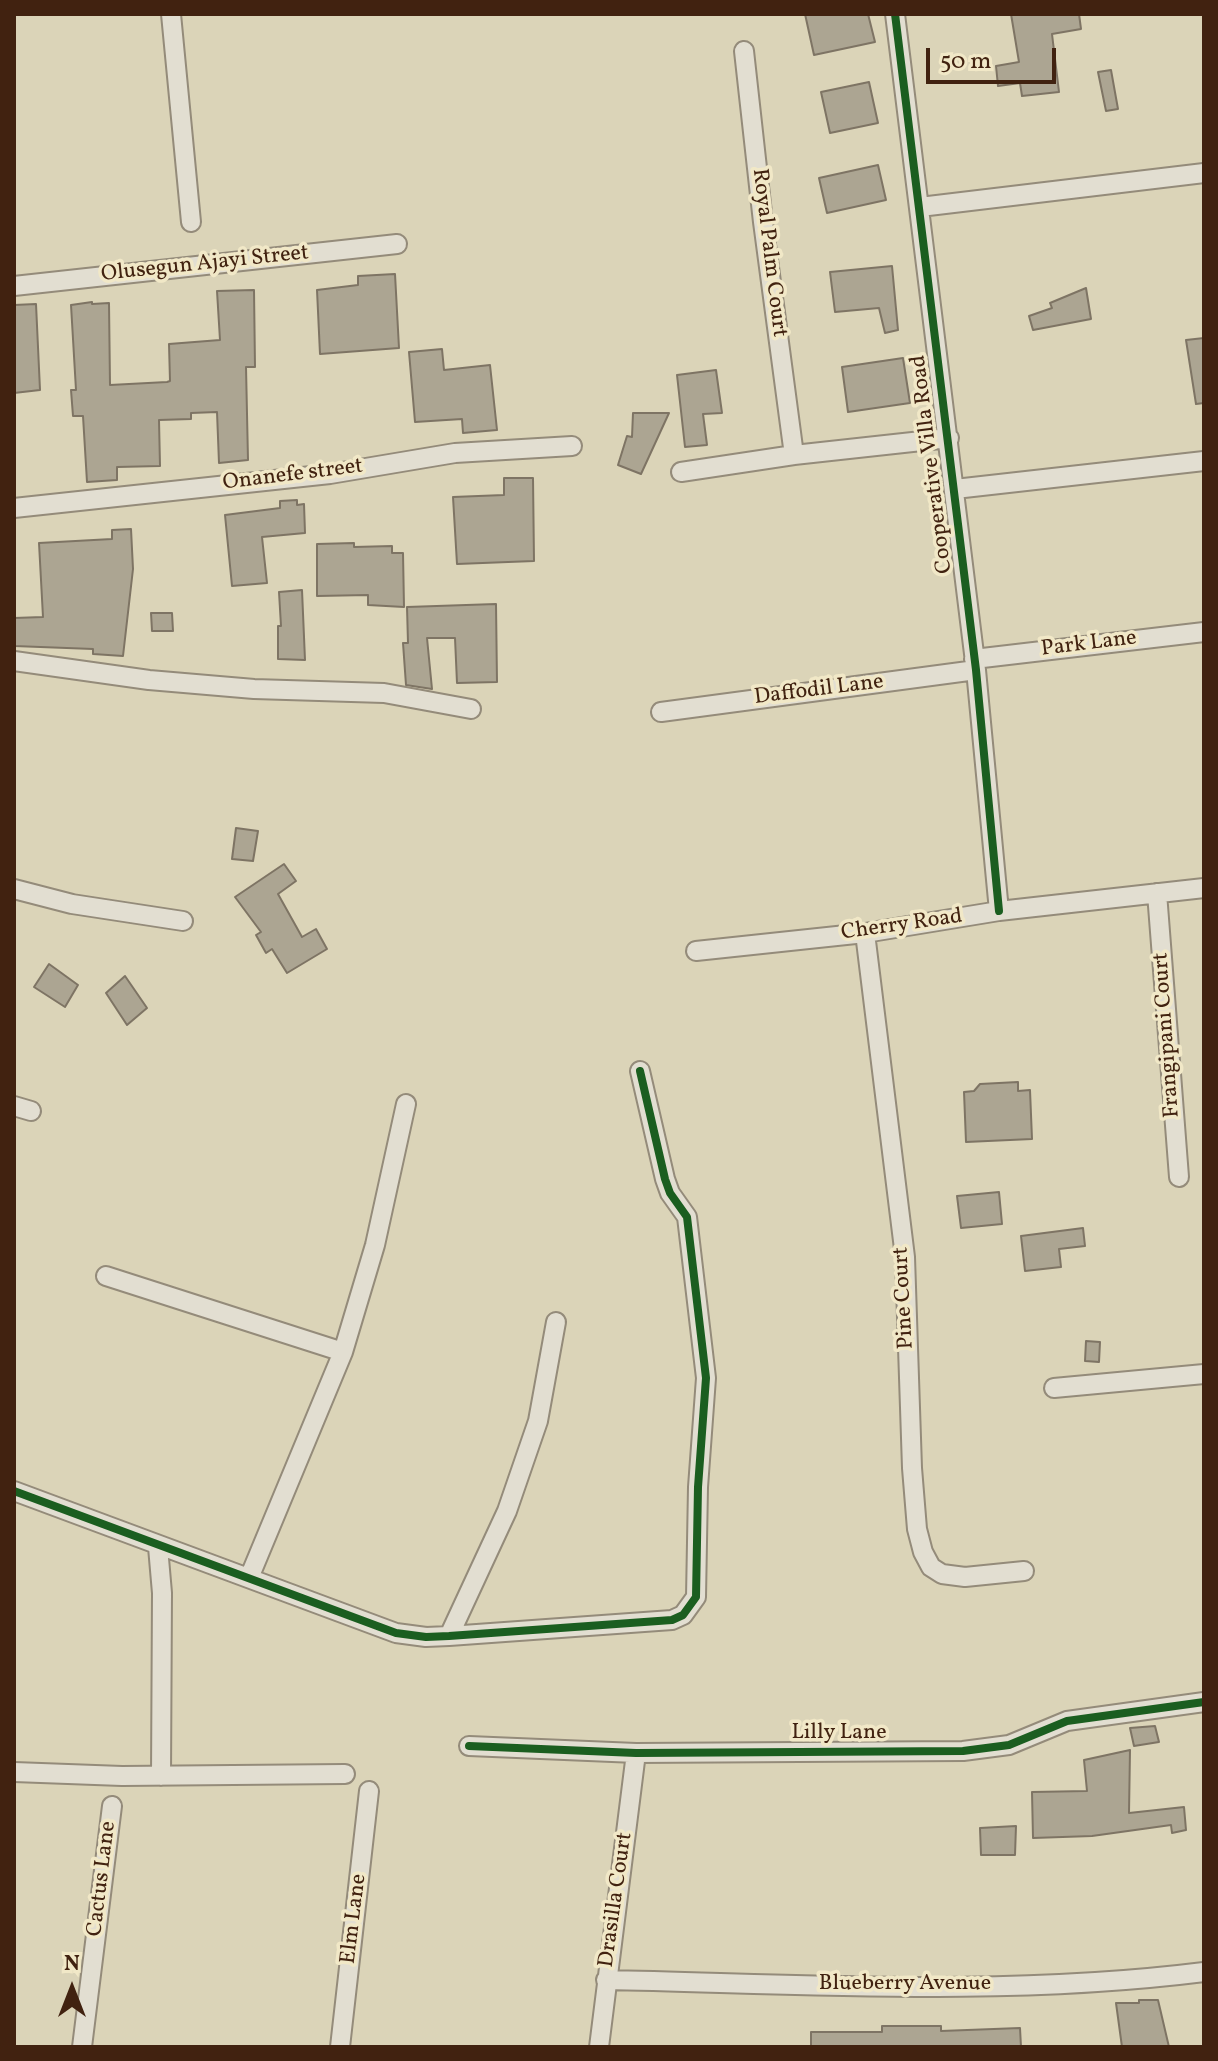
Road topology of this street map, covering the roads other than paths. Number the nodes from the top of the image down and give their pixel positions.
1 (171, 14) edge
2 (895, 14) edge
3 (744, 51) dead end
4 (1204, 173) edge
5 (920, 207) junction
6 (191, 222) dead end
7 (397, 244) dead end
8 (14, 286) edge
9 (949, 438) junction
10 (572, 446) dead end
11 (794, 455) junction
12 (1204, 461) edge
13 (681, 472) dead end
14 (955, 489) junction
15 (14, 508) edge
16 (1204, 632) edge
17 (14, 661) edge
18 (975, 665) junction
19 (471, 709) dead end
20 (661, 712) dead end
21 (1204, 888) edge
22 (14, 889) edge
23 (1157, 893) junction
24 (999, 911) junction
25 (183, 921) dead end
26 (865, 933) junction
27 (696, 951) dead end
28 (640, 1071) dead end
29 (406, 1104) dead end
30 (1179, 1177) dead end
31 (106, 1276) dead end
32 (556, 1322) dead end
33 (343, 1352) junction
34 (1204, 1374) edge
35 (1054, 1388) dead end
36 (14, 1491) edge
37 (158, 1547) junction
38 (1024, 1571) dead end
39 (249, 1578) junction
40 (449, 1636) junction
41 (1204, 1702) edge
42 (469, 1746) dead end
43 (636, 1753) junction
44 (14, 1772) edge
45 (345, 1774) dead end
46 (161, 1776) junction
47 (369, 1791) dead end
48 (112, 1806) dead end
49 (1204, 1972) edge
50 (606, 1980) junction
51 (82, 2047) edge
52 (340, 2047) edge
53 (599, 2047) edge

1 - 6 street
2 - 5 street, Cooperative Villa Road
3 - 11 street, Royal Palm Court
4 - 5 street
5 - 9 street, Cooperative Villa Road
7 - 8 street, Olusegun Ajayi Street
9 - 11 street
9 - 14 street, Cooperative Villa Road
10 - 15 street, Onanefe street
11 - 13 street
12 - 14 street
14 - 18 street, Cooperative Villa Road
16 - 18 street, Park Lane
17 - 19 street
18 - 20 street, Daffodil Lane
18 - 24 street, Cooperative Villa Road
21 - 23 street, Cherry Road
22 - 25 street
23 - 24 street, Cherry Road
23 - 30 street, Frangipani Court
24 - 26 street, Cherry Road
26 - 27 street, Cherry Road
26 - 38 street, Pine Court
28 - 40 street
29 - 33 street
31 - 33 street
32 - 40 street
33 - 39 street
34 - 35 street
36 - 37 street
37 - 39 street
37 - 46 street
39 - 40 street
41 - 43 street, Lilly Lane
42 - 43 street, Lilly Lane
43 - 50 street, Drasilla Court
44 - 46 street
45 - 46 street
47 - 52 street, Elm Lane
48 - 51 street, Cactus Lane
49 - 50 street, Blueberry Avenue
50 - 53 street, Drasilla Court

